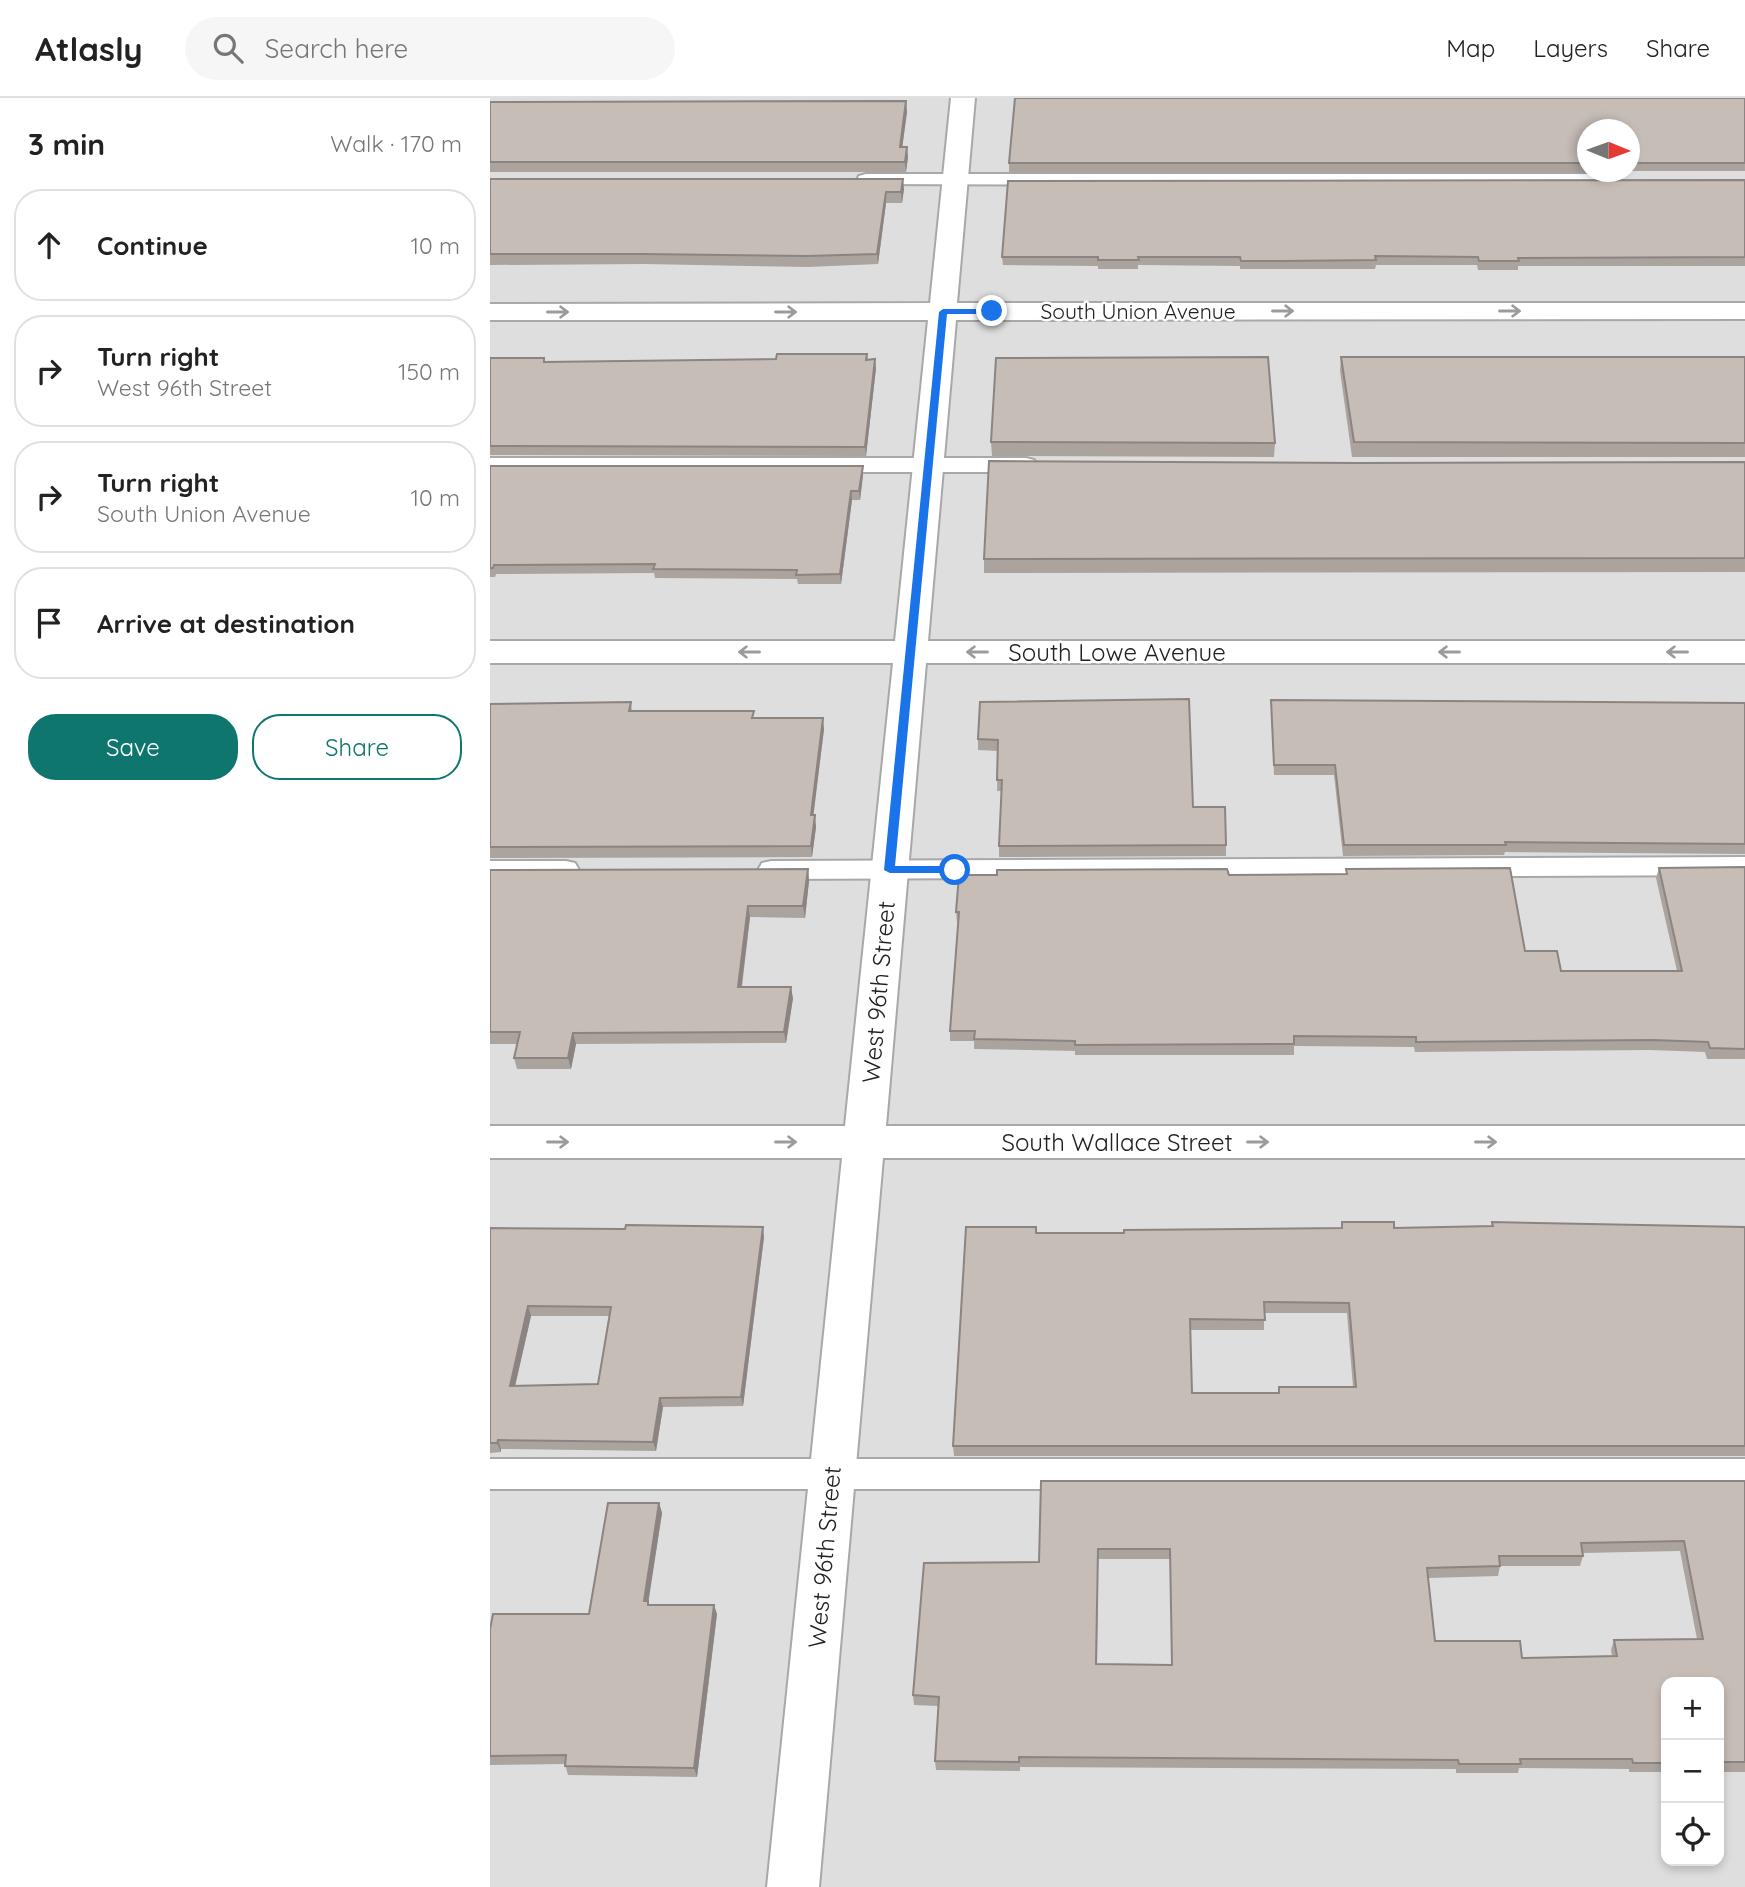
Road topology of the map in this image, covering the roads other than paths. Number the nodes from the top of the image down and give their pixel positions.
1 (963, 98) edge
2 (846, 180) edge
3 (955, 180) junction
4 (1577, 180) edge
5 (1745, 311) edge
6 (490, 312) edge
7 (943, 312) junction
8 (490, 465) edge
9 (928, 465) junction
10 (1051, 466) edge
11 (490, 652) edge
12 (910, 652) junction
13 (1745, 652) edge
14 (1745, 866) edge
15 (490, 870) edge
16 (586, 870) edge
17 (752, 870) edge
18 (890, 870) junction
19 (490, 1142) edge
20 (863, 1142) junction
21 (1745, 1142) edge
22 (490, 1474) edge
23 (1745, 1474) edge
24 (832, 1475) junction
25 (793, 1887) edge

1 - 3 street, West 96th Street
2 - 3 lane
3 - 4 lane
3 - 7 street, West 96th Street
7 -> 5 street, South Union Avenue
6 -> 7 street, South Union Avenue
7 - 9 street, West 96th Street
8 - 9 lane
9 - 10 lane
9 - 12 street, West 96th Street
12 -> 11 street, South Lowe Avenue
13 -> 12 street, South Lowe Avenue
12 - 18 street, West 96th Street
14 - 18 lane
15 - 16 lane
17 - 18 lane
18 - 20 street, West 96th Street
19 -> 20 street, South Wallace Street
20 -> 21 street, South Wallace Street
20 - 24 street, West 96th Street
22 - 24 lane
23 - 24 lane
24 - 25 street, West 96th Street

